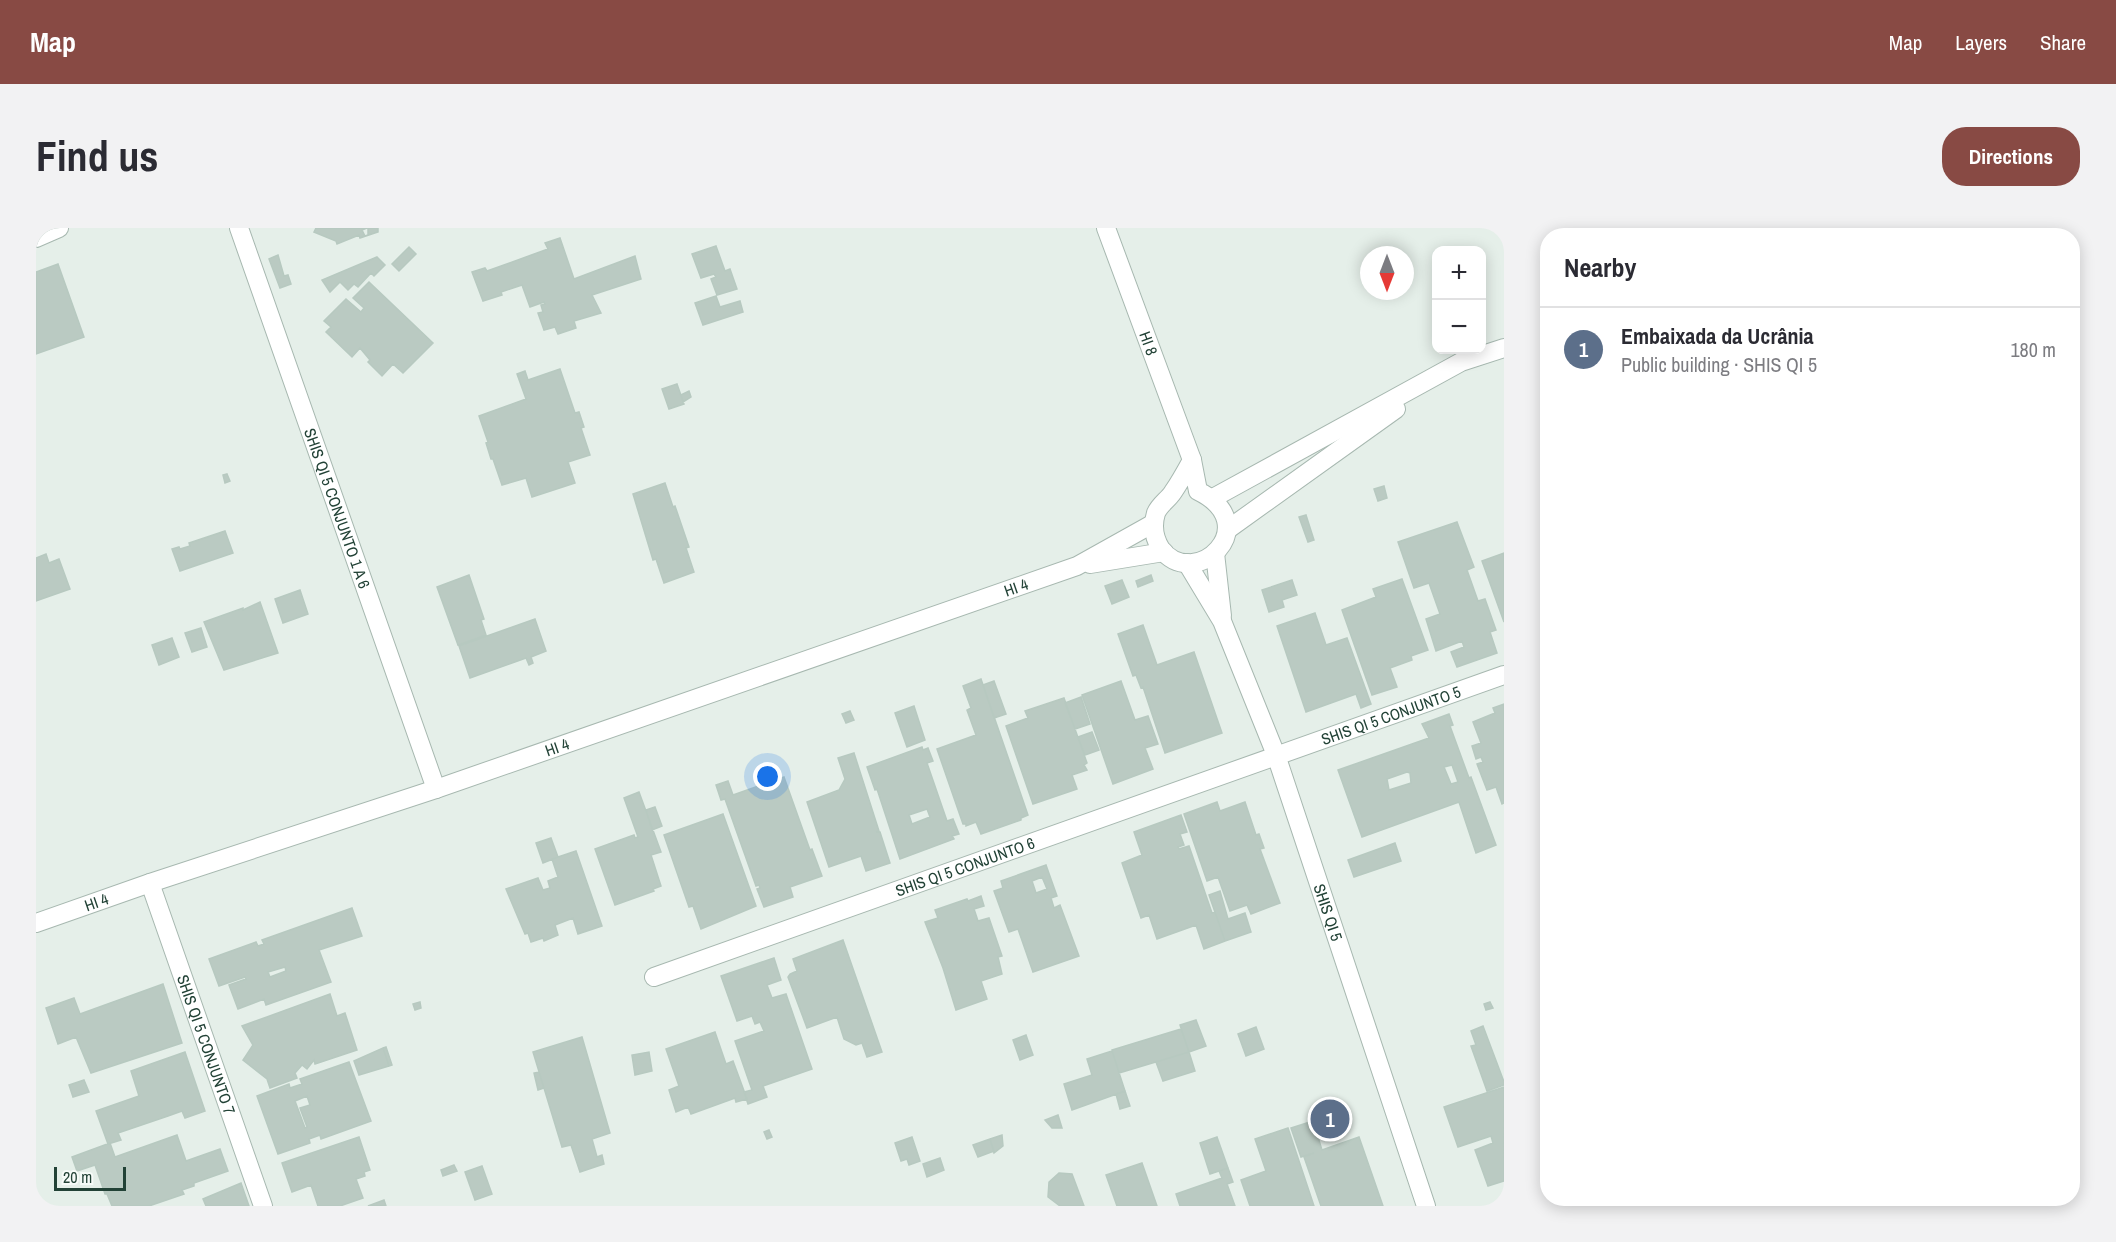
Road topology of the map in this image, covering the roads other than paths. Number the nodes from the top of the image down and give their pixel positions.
1 (59, 228) edge
2 (239, 228) edge
3 (1106, 228) edge
4 (36, 238) edge
5 (1504, 348) edge
6 (1461, 362) junction
7 (1191, 460) junction
8 (1213, 498) junction
9 (1154, 523) junction
10 (1227, 530) junction
11 (1164, 552) junction
12 (1215, 553) junction
13 (1187, 563) junction
14 (1077, 566) junction
15 (1222, 621) junction
16 (1504, 675) edge
17 (1276, 755) junction
18 (436, 789) junction
19 (150, 883) junction
20 (36, 923) edge
21 (654, 976) dead end
22 (263, 1206) edge
23 (1426, 1206) edge

1 - 4 street
2 - 18 street, SHIS QI 5 CONJUNTO 1 A 6
3 - 7 street, HI 8
5 - 6 street
6 - 8 street
6 - 10 street
7 - 8 street, HI 8
7 - 9 street
8 - 10 street
9 - 11 street
9 - 14 street, HI 4
10 - 12 street
11 - 13 street
11 - 14 street, HI 4
12 - 13 street
12 - 15 street, SHIS QI 5
13 - 15 street, SHIS QI 5
14 - 18 street, HI 4
15 - 17 street, SHIS QI 5
16 - 17 street, SHIS QI 5 CONJUNTO 5
17 - 21 street, SHIS QI 5 CONJUNTO 6
17 - 23 street, SHIS QI 5
18 - 19 street, HI 4
19 - 20 street, HI 4
19 - 22 street, SHIS QI 5 CONJUNTO 7

